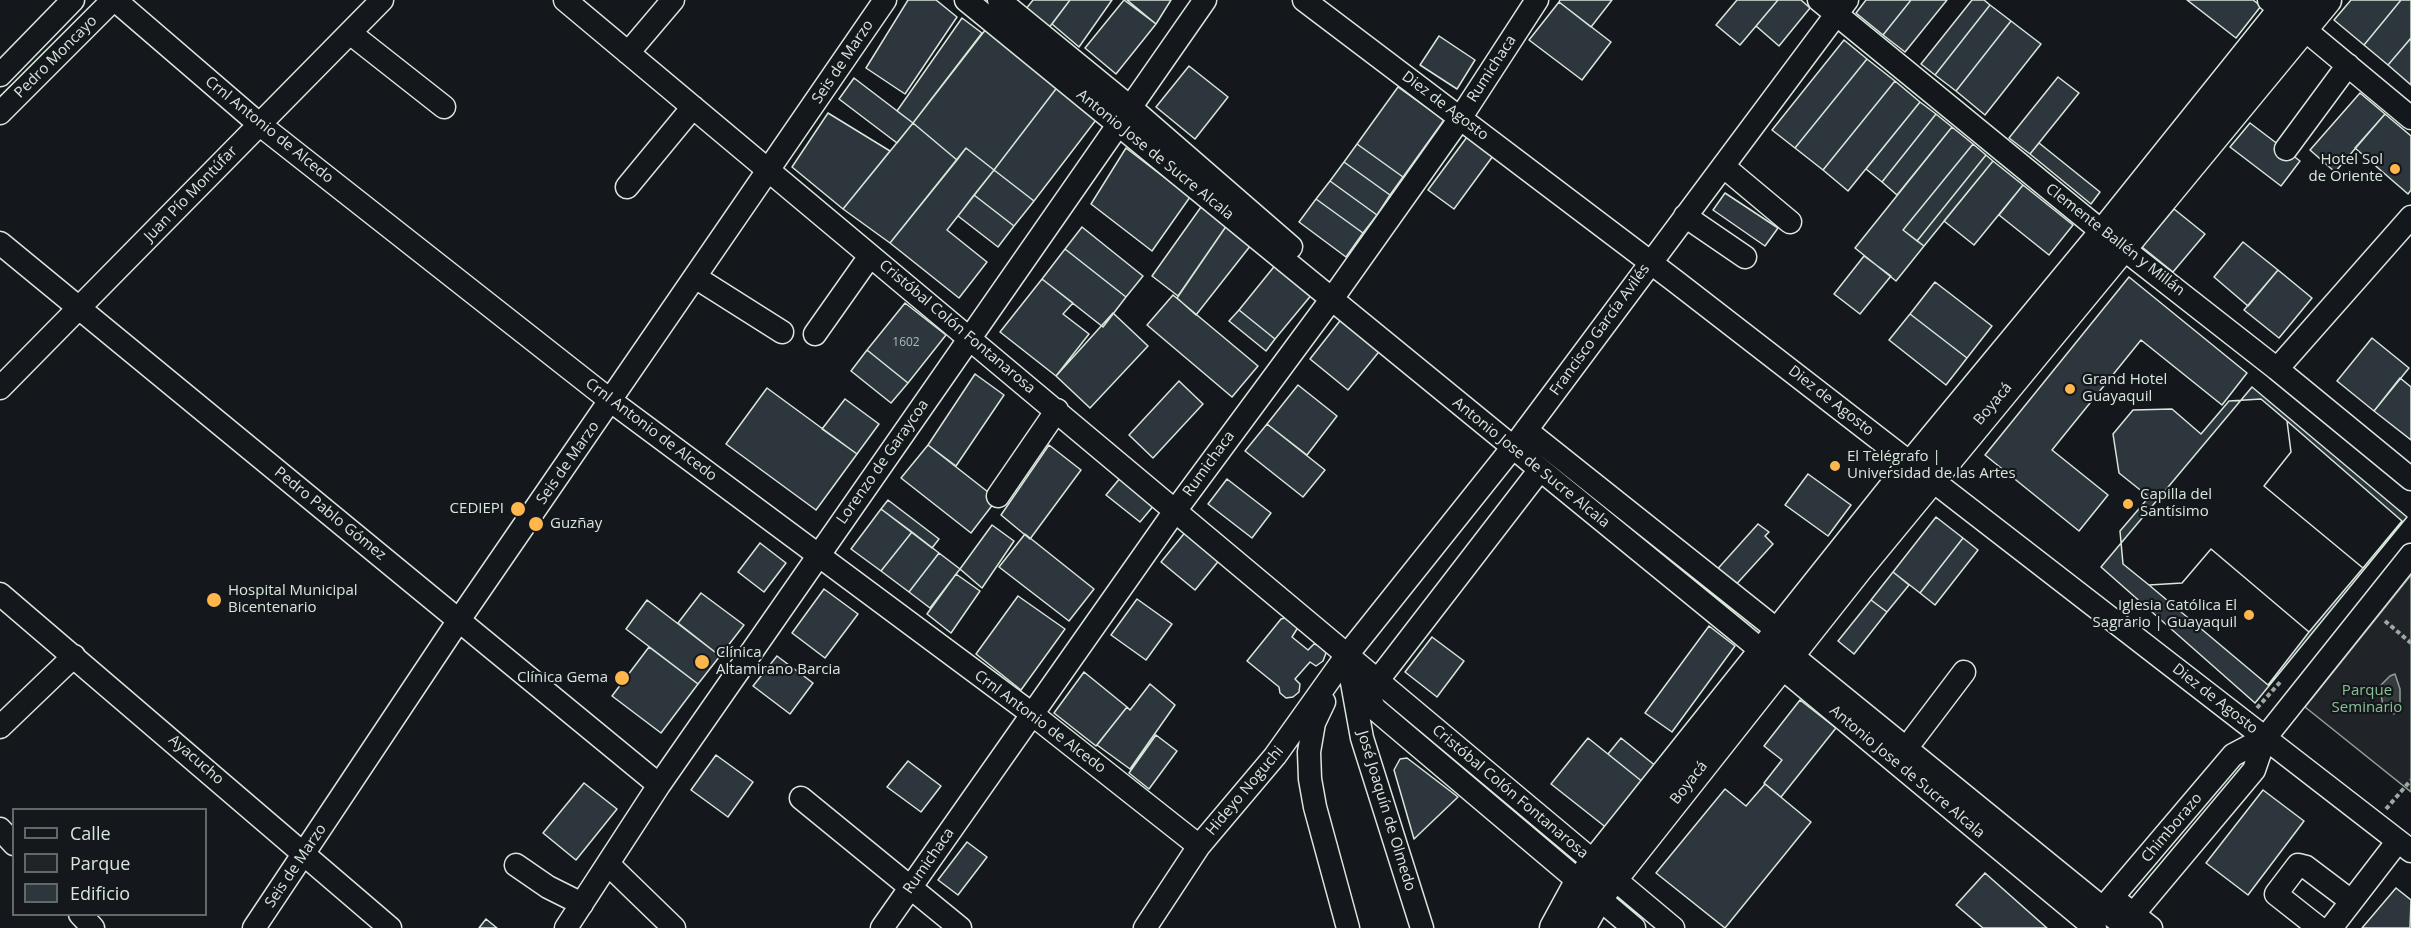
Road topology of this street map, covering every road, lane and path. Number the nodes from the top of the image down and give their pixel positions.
1 (73, 0) edge
2 (114, 0) edge
3 (382, 0) edge
4 (566, 0) edge
5 (673, 0) edge
6 (885, 0) edge
7 (966, 0) edge
8 (999, 0) edge
9 (1205, 0) edge
10 (1304, 0) edge
11 (1537, 0) edge
12 (2326, 0) edge
13 (1834, 5) edge
14 (2290, 9) edge
15 (350, 33) junction
16 (628, 53) junction
17 (2348, 65) junction
18 (0, 75) edge
19 (444, 106) dead end
20 (693, 106) junction
21 (0, 113) edge
22 (1125, 117) junction
23 (1461, 117) junction
24 (2411, 118) edge
25 (259, 124) junction
26 (2286, 149) dead end
27 (1723, 166) junction
28 (769, 170) junction
29 (627, 187) dead end
30 (1685, 216) junction
31 (2411, 217) edge
32 (1791, 222) dead end
33 (2113, 239) junction
34 (0, 243) edge
35 (870, 256) junction
36 (1745, 257) dead end
37 (1650, 261) junction
38 (695, 277) junction
39 (1335, 294) junction
40 (80, 308) junction
41 (782, 332) dead end
42 (815, 334) dead end
43 (970, 338) junction
44 (2277, 369) junction
45 (0, 388) edge
46 (610, 401) junction
47 (1056, 410) junction
48 (1520, 438) junction
49 (1539, 471) junction
50 (1922, 471) junction
51 (2411, 479) edge
52 (998, 496) dead end
53 (1175, 511) junction
54 (817, 555) junction
55 (2411, 555) edge
56 (0, 594) edge
57 (2368, 607) junction
58 (459, 620) junction
59 (2411, 643) edge
60 (1781, 648) junction
61 (1347, 655) junction
62 (74, 656) junction
63 (1964, 672) dead end
64 (1378, 680) junction
65 (1032, 714) junction
66 (0, 727) edge
67 (1914, 738) junction
68 (2265, 738) junction
69 (2411, 780) edge
70 (659, 784) junction
71 (801, 798) dead end
72 (2374, 823) junction
73 (0, 829) edge
74 (12, 842) edge
75 (1199, 846) junction
76 (2404, 846) edge
77 (305, 854) junction
78 (608, 864) junction
79 (516, 865) dead end
80 (1596, 880) junction
81 (911, 887) junction
82 (2351, 901) junction
83 (582, 904) junction
84 (81, 916) edge
85 (2098, 917) edge
86 (2127, 924) edge
87 (1147, 927) edge
88 (93, 928) edge
89 (254, 928) edge
90 (390, 928) edge
91 (566, 928) edge
92 (674, 928) edge
93 (882, 928) edge
94 (960, 928) edge
95 (1348, 928) edge
96 (1422, 928) edge
97 (1554, 928) edge
98 (1565, 928) edge
99 (1581, 928) edge
100 (1634, 928) edge
101 (1673, 928) edge
102 (2151, 928) edge
103 (2319, 928) edge
104 (2331, 928) edge

1 - 18 street, Pedro Moncayo
2 - 21 street, Pedro Moncayo
2 - 25 street, Crnl Antonio de Alcedo
3 - 15 street, Juan Pío Montúfar
4 - 16 street, Cristóbal Colón Fontanarosa
5 - 16 street
6 - 28 street, Seis de Marzo
7 - 22 street, Antonio Jose de Sucre Alcala
8 - 22 street, Antonio Jose de Sucre Alcala
9 - 22 street, Lorenzo de Garaycoa
10 - 23 street, Diez de Agosto
11 - 23 street, Rumichaca
12 - 14 main road, Boyacá
13 - 27 street, Francisco García Avilés
13 - 33 street, Clemente Ballén y Millán
14 - 17 street
14 - 33 main road, Boyacá
15 - 19 street
15 - 25 street, Juan Pío Montúfar
16 - 20 street, Cristóbal Colón Fontanarosa
17 - 24 street
17 - 26 street
20 - 28 street, Cristóbal Colón Fontanarosa
20 - 29 street
22 - 39 street, Antonio Jose de Sucre Alcala
22 - 43 street, Lorenzo de Garaycoa
23 - 37 street, Diez de Agosto
23 - 39 street, Rumichaca
25 - 40 street, Juan Pío Montúfar
25 - 46 street, Crnl Antonio de Alcedo
27 - 30 street, Francisco García Avilés
27 - 32 street
28 - 35 street, Cristóbal Colón Fontanarosa
28 - 38 street, Seis de Marzo
30 - 36 street
30 - 37 street, Francisco García Avilés
31 - 44 street
33 - 44 street, Clemente Ballén y Millán
33 - 50 main road, Boyacá
34 - 40 street, Pedro Pablo Gómez
35 - 42 street
35 - 43 street, Cristóbal Colón Fontanarosa
37 - 48 street, Francisco García Avilés
37 - 50 street, Diez de Agosto
38 - 41 street
38 - 46 street, Seis de Marzo
39 - 48 street, Antonio Jose de Sucre Alcala
39 - 53 street, Rumichaca
40 - 45 street, Juan Pío Montúfar
40 - 58 street, Pedro Pablo Gómez
43 - 47 street, Cristóbal Colón Fontanarosa
43 - 54 street, Lorenzo de Garaycoa
44 - 51 street, Clemente Ballén y Millán
46 - 54 street, Crnl Antonio de Alcedo
46 - 58 street, Seis de Marzo
47 - 52 street
47 - 53 street, Cristóbal Colón Fontanarosa
48 - 49 street, Antonio Jose de Sucre Alcala
48 - 60 street, Antonio Jose de Sucre Alcala
48 - 61 street, Francisco García Avilés
49 - 60 street, Antonio Jose de Sucre Alcala
49 - 64 street
50 - 60 main road, Boyacá
50 - 68 street, Diez de Agosto
53 - 61 street, Cristóbal Colón Fontanarosa
53 - 65 street, Rumichaca
54 - 65 street, Crnl Antonio de Alcedo
54 - 70 street, Lorenzo de Garaycoa
55 - 57 street, Chimborazo
56 - 62 street, Ayacucho
57 - 59 path
57 - 68 street, Chimborazo
58 - 70 street, Pedro Pablo Gómez
58 - 77 street, Seis de Marzo
60 - 67 street, Antonio Jose de Sucre Alcala
60 - 80 main road, Boyacá
60 - 85 street, Antonio Jose de Sucre Alcala
61 - 64 street, Cristóbal Colón Fontanarosa
61 - 75 street, Hideyo Noguchi
61 - 80 street, Cristóbal Colón Fontanarosa
61 - 95 street
61 - 96 street, José Joaquín de Olmedo
62 - 66 street
62 - 77 street, Ayacucho
63 - 67 street
64 - 80 street, Cristóbal Colón Fontanarosa
65 - 75 street, Crnl Antonio de Alcedo
65 - 81 street, Rumichaca
67 - 85 street, Antonio Jose de Sucre Alcala
68 - 72 street, Diez de Agosto
68 - 85 street, Chimborazo
68 - 86 street, Chimborazo
69 - 72 path
70 - 78 street, Lorenzo de Garaycoa
71 - 81 street
72 - 76 street, Diez de Agosto
73 - 74 street
75 - 87 street, Hideyo Noguchi
76 - 82 street
77 - 89 street, Seis de Marzo
77 - 90 street, Ayacucho
78 - 83 street, Lorenzo de Garaycoa
78 - 92 street
79 - 83 street
80 - 97 main road, Boyacá
80 - 98 street, Boyacá
80 - 99 main road, Boyacá
80 - 100 street, Cristóbal Colón Fontanarosa
80 - 101 street, Cristóbal Colón Fontanarosa
81 - 93 street, Rumichaca
81 - 94 street
82 - 103 street
82 - 104 street
83 - 91 street, Lorenzo de Garaycoa
84 - 88 street
85 - 86 street, Antonio Jose de Sucre Alcala
86 - 102 street, Antonio Jose de Sucre Alcala

